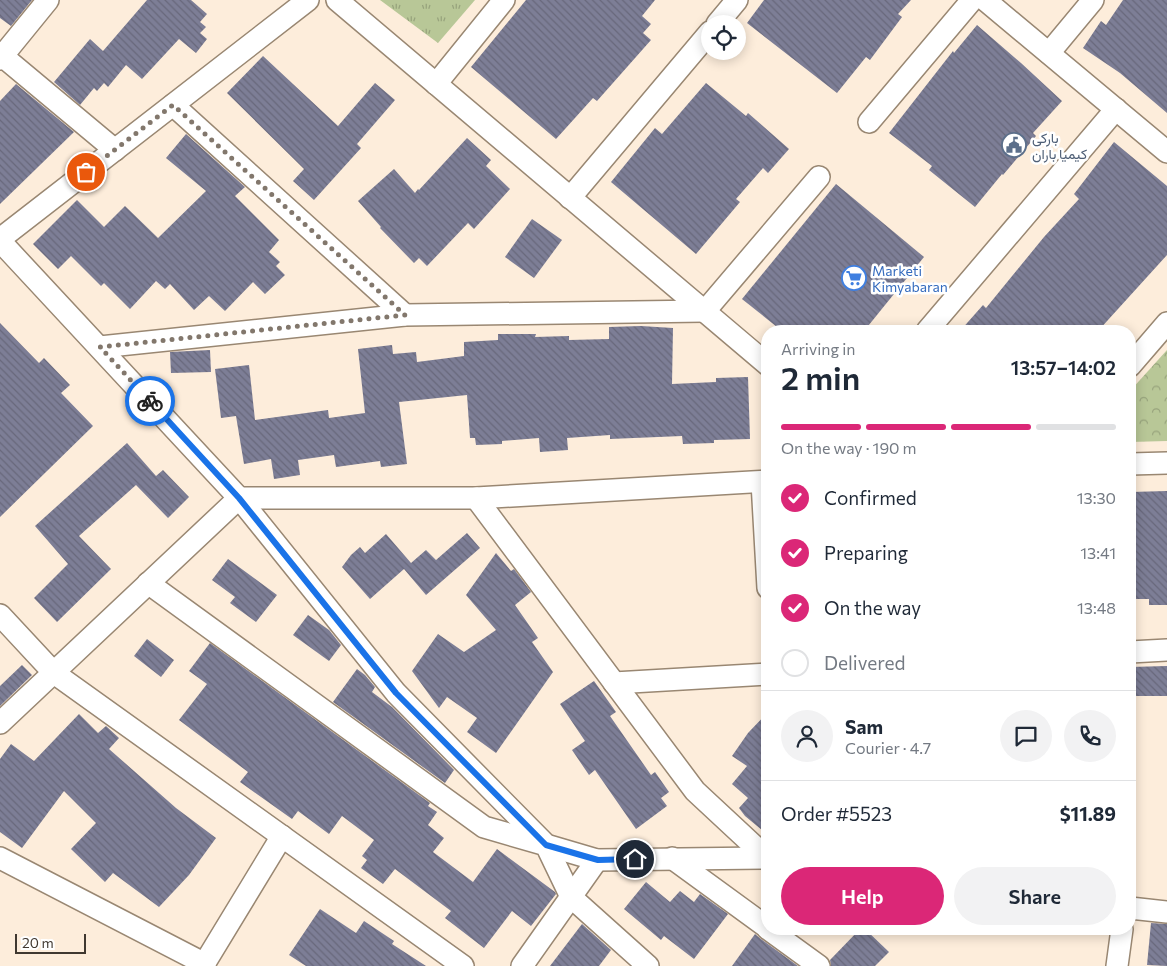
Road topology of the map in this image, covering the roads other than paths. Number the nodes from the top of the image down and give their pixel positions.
1 (48, 0) edge
2 (308, 0) edge
3 (337, 0) edge
4 (504, 0) edge
5 (737, 0) edge
6 (972, 0) edge
7 (986, 0) edge
8 (1093, 0) edge
9 (724, 15) edge
10 (701, 43) edge
11 (1048, 53) junction
12 (1, 56) edge
13 (436, 84) junction
14 (173, 105) junction
15 (1116, 109) junction
16 (869, 122) dead end
17 (115, 150) junction
18 (1167, 152) edge
19 (819, 177) dead end
20 (570, 198) junction
21 (0, 240) edge
22 (705, 312) junction
23 (405, 315) junction
24 (1167, 323) edge
25 (932, 325) edge
26 (100, 347) junction
27 (761, 358) edge
28 (1136, 359) edge
29 (1167, 463) edge
30 (1136, 464) edge
31 (761, 481) edge
32 (239, 498) junction
33 (476, 498) junction
34 (148, 582) junction
35 (0, 615) edge
36 (1167, 650) edge
37 (1136, 652) edge
38 (54, 673) junction
39 (761, 674) edge
40 (614, 683) junction
41 (0, 723) edge
42 (282, 836) junction
43 (546, 845) junction
44 (761, 852) edge
45 (0, 858) edge
46 (672, 858) junction
47 (761, 858) edge
48 (598, 860) junction
49 (571, 897) junction
50 (1136, 909) edge
51 (1167, 912) edge
52 (761, 924) edge
53 (776, 935) edge
54 (1121, 935) edge
55 (204, 965) edge
56 (464, 966) edge
57 (522, 966) edge
58 (648, 966) edge
59 (819, 966) edge
60 (1117, 966) edge

1 - 12 street
2 - 14 street
3 - 13 street
4 - 13 street
5 - 9 street
6 - 16 street
7 - 11 street
8 - 11 street
10 - 20 street
11 - 15 street
12 - 17 street
13 - 20 street
14 - 17 street
14 - 23 street
15 - 18 street
15 - 25 street
17 - 21 street
19 - 22 street
20 - 22 street
21 - 26 street
22 - 23 street
22 - 27 street
23 - 26 street
24 - 28 street
26 - 32 street
29 - 30 street
31 - 33 street
32 - 33 street
32 - 34 street
32 - 43 street
33 - 40 street
34 - 38 street
34 - 43 street
35 - 38 street
36 - 37 street
38 - 41 street
38 - 42 street
39 - 40 street
40 - 44 street
42 - 55 street
42 - 56 street
43 - 48 street
43 - 49 street
45 - 55 street
46 - 47 street
46 - 48 street
46 - 52 street
48 - 49 street
49 - 57 street
49 - 58 street
50 - 51 street
53 - 59 street
54 - 60 street

